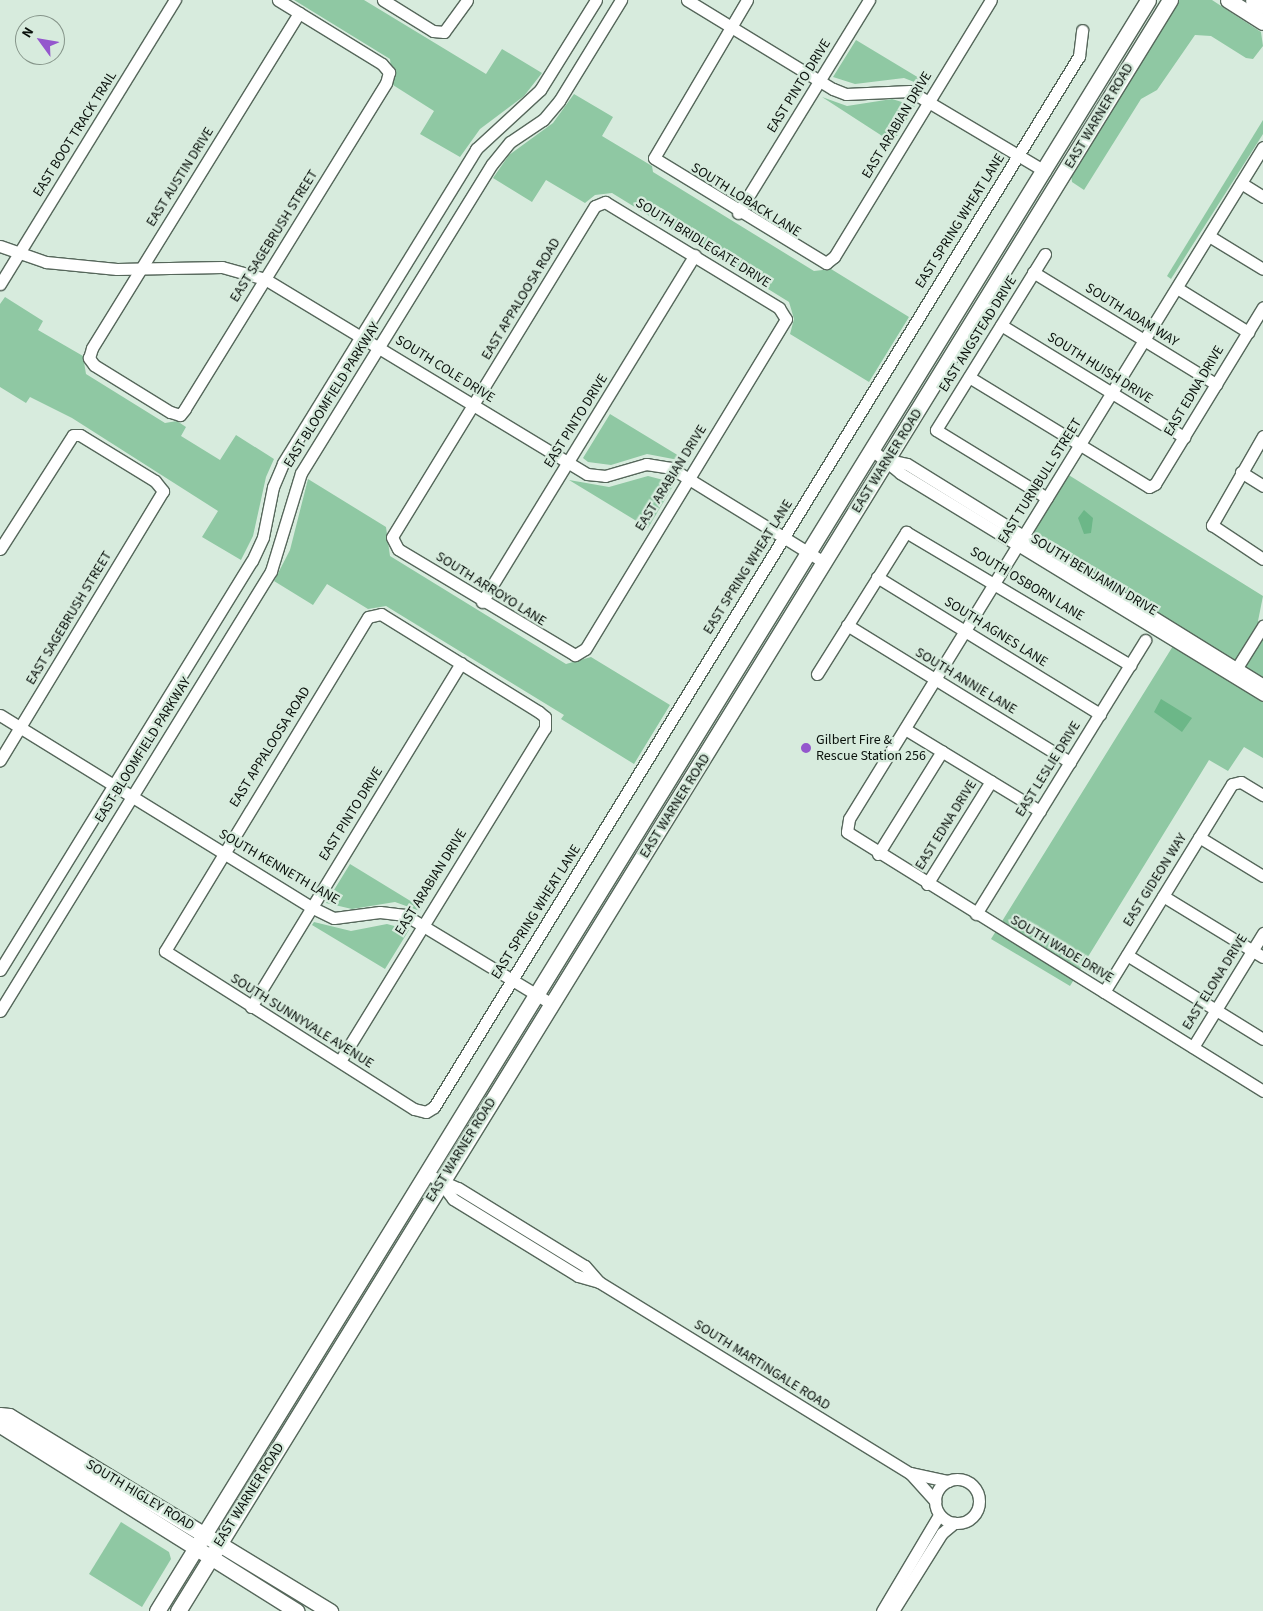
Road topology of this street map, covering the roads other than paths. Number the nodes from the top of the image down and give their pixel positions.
1 (175, 0) edge
2 (278, 0) edge
3 (383, 0) edge
4 (467, 0) edge
5 (596, 0) edge
6 (621, 0) edge
7 (687, 0) edge
8 (747, 0) edge
9 (869, 0) edge
10 (991, 0) edge
11 (1148, 0) edge
12 (1170, 0) edge
13 (1228, 0) edge
14 (1253, 0) edge
15 (1263, 6) edge
16 (299, 13) junction
17 (1263, 22) edge
18 (730, 27) junction
19 (1082, 30) dead end
20 (820, 82) junction
21 (930, 101) junction
22 (1263, 147) edge
23 (1018, 155) junction
24 (1044, 171) junction
25 (1241, 183) junction
26 (1263, 197) edge
27 (602, 202) joint
28 (738, 213) junction
29 (1209, 236) junction
30 (0, 246) edge
31 (18, 254) junction
32 (1045, 254) dead end
33 (695, 256) junction
34 (826, 263) joint
35 (142, 268) junction
36 (1263, 269) edge
37 (1033, 272) junction
38 (265, 279) junction
39 (0, 284) edge
40 (1177, 288) junction
41 (1263, 307) edge
42 (785, 315) joint
43 (1001, 325) junction
44 (1248, 332) junction
45 (363, 336) junction
46 (1144, 340) junction
47 (379, 347) junction
48 (969, 377) junction
49 (1216, 384) junction
50 (1112, 393) junction
51 (474, 405) junction
52 (180, 415) joint
53 (1263, 436) edge
54 (1184, 437) junction
55 (1080, 445) junction
56 (872, 450) junction
57 (888, 460) junction
58 (568, 463) junction
59 (1241, 472) junction
60 (688, 478) junction
61 (1263, 486) edge
62 (1047, 498) junction
63 (784, 537) junction
64 (393, 542) joint
65 (1020, 542) junction
66 (0, 549) edge
67 (808, 553) junction
68 (1263, 559) edge
69 (824, 562) junction
70 (877, 577) junction
71 (995, 582) junction
72 (482, 602) junction
73 (847, 626) junction
74 (1263, 626) edge
75 (965, 631) junction
76 (1145, 640) dead end
77 (578, 655) joint
78 (461, 664) junction
79 (1130, 665) junction
80 (1234, 672) junction
81 (817, 674) dead end
82 (935, 680) junction
83 (1263, 685) edge
84 (1263, 695) edge
85 (1100, 714) junction
86 (0, 715) edge
87 (20, 727) junction
88 (905, 729) junction
89 (689, 747) junction
90 (942, 751) junction
91 (706, 757) junction
92 (0, 760) edge
93 (1070, 762) junction
94 (991, 781) junction
95 (114, 786) junction
96 (1263, 795) edge
97 (131, 796) junction
98 (1040, 811) junction
99 (846, 832) joint
100 (1199, 837) junction
101 (223, 852) junction
102 (878, 854) junction
103 (1263, 876) edge
104 (927, 884) junction
105 (1163, 896) junction
106 (311, 907) junction
107 (976, 914) junction
108 (422, 925) junction
109 (1263, 933) edge
110 (165, 951) joint
111 (1252, 951) junction
112 (1127, 955) junction
113 (1263, 958) edge
114 (0, 970) edge
115 (512, 980) junction
116 (1104, 992) junction
117 (536, 995) junction
118 (2, 1003) edge
119 (552, 1004) junction
120 (251, 1008) junction
121 (1216, 1010) junction
122 (1263, 1039) edge
123 (1193, 1047) junction
124 (340, 1062) junction
125 (1263, 1091) edge
126 (426, 1112) joint
127 (426, 1174) junction
128 (441, 1183) junction
129 (325, 1340) junction
130 (340, 1349) junction
131 (0, 1415) edge
132 (0, 1425) edge
133 (910, 1473) junction
134 (948, 1481) junction
135 (935, 1501) junction
136 (939, 1514) junction
137 (954, 1523) junction
138 (205, 1534) junction
139 (219, 1542) junction
140 (196, 1548) junction
141 (210, 1557) junction
142 (158, 1611) edge
143 (178, 1611) edge
144 (298, 1611) edge
145 (330, 1611) edge
146 (882, 1611) edge
147 (893, 1611) edge

1 - 31 street, EAST BOOT TRACK TRAIL
2 - 16 street
3 - 4 street
5 - 45 street, EAST BLOOMFIELD PARKWAY
6 - 47 street, EAST BLOOMFIELD PARKWAY
7 - 18 street
8 - 18 street
9 - 20 street, EAST PINTO DRIVE
10 - 21 street, EAST ARABIAN DRIVE
11 - 24 main road, EAST WARNER ROAD
12 - 57 main road, EAST WARNER ROAD
13 - 17 main road
14 - 15 main road
16 - 35 street, EAST AUSTIN DRIVE
16 - 38 street, EAST SAGEBRUSH STREET
18 - 20 street
18 - 28 street, SOUTH LOBACK LANE
19 - 23 street, EAST SPRING WHEAT LANE
20 - 21 street
20 - 28 street, EAST PINTO DRIVE
21 - 23 street
21 - 34 street, EAST ARABIAN DRIVE
22 - 25 street, EAST TURNBULL STREET
23 - 24 street
23 - 63 street, EAST SPRING WHEAT LANE
24 - 56 main road, EAST WARNER ROAD
25 - 26 street
25 - 29 street, EAST TURNBULL STREET
27 - 33 street, SOUTH BRIDLEGATE DRIVE
27 - 51 street, EAST APPALOOSA ROAD
28 - 34 street, SOUTH LOBACK LANE
29 - 36 street
29 - 40 street, EAST TURNBULL STREET
30 - 31 street, SOUTH COLE DRIVE
31 - 35 street, SOUTH COLE DRIVE
31 - 39 street, EAST BOOT TRACK TRAIL
32 - 37 street, EAST ANGSTEAD DRIVE
33 - 42 street, SOUTH BRIDLEGATE DRIVE
33 - 58 street, EAST PINTO DRIVE
35 - 38 street, SOUTH COLE DRIVE
35 - 52 street, EAST AUSTIN DRIVE
37 - 43 street, EAST ANGSTEAD DRIVE
37 - 46 street, SOUTH ADAM WAY
38 - 45 street, SOUTH COLE DRIVE
38 - 52 street, EAST SAGEBRUSH STREET
40 - 44 street
40 - 46 street, EAST TURNBULL STREET
41 - 44 street, EAST EDNA DRIVE
42 - 60 street, EAST ARABIAN DRIVE
43 - 48 street, EAST ANGSTEAD DRIVE
43 - 50 street, SOUTH HUISH DRIVE
44 - 49 street, EAST EDNA DRIVE
45 - 47 street, SOUTH COLE DRIVE
45 - 95 street, EAST BLOOMFIELD PARKWAY
46 - 49 street, SOUTH ADAM WAY
46 - 50 street, EAST TURNBULL STREET
47 - 51 street, SOUTH COLE DRIVE
47 - 97 street, EAST BLOOMFIELD PARKWAY
48 - 55 street
48 - 62 street, EAST ANGSTEAD DRIVE
49 - 54 street, EAST EDNA DRIVE
50 - 54 street, SOUTH HUISH DRIVE
50 - 55 street, EAST TURNBULL STREET
51 - 58 street, SOUTH COLE DRIVE
51 - 64 street, EAST APPALOOSA ROAD
53 - 59 street
54 - 55 street, EAST EDNA DRIVE
55 - 62 street, EAST TURNBULL STREET
56 - 57 street, SOUTH BENJAMIN DRIVE
56 - 67 main road, EAST WARNER ROAD
57 - 65 street, SOUTH BENJAMIN DRIVE
57 - 69 main road, EAST WARNER ROAD
58 - 60 street, SOUTH COLE DRIVE
58 - 72 street, EAST PINTO DRIVE
59 - 61 street
59 - 68 street
60 - 63 street, SOUTH COLE DRIVE
60 - 77 street, EAST ARABIAN DRIVE
62 - 65 street, EAST TURNBULL STREET
63 - 67 street, SOUTH COLE DRIVE
63 - 115 street, EAST SPRING WHEAT LANE
64 - 72 street, SOUTH ARROYO LANE
65 - 71 street, EAST TURNBULL STREET
65 - 80 street, SOUTH BENJAMIN DRIVE
66 - 87 street, EAST SAGEBRUSH STREET
67 - 69 street, SOUTH COLE DRIVE
67 - 89 main road, EAST WARNER ROAD
69 - 91 main road, EAST WARNER ROAD
70 - 71 street, SOUTH OSBORN LANE
70 - 73 street
70 - 75 street, SOUTH AGNES LANE
71 - 75 street, EAST TURNBULL STREET
71 - 79 street, SOUTH OSBORN LANE
72 - 77 street, SOUTH ARROYO LANE
73 - 81 street
73 - 82 street, SOUTH ANNIE LANE
74 - 80 street
75 - 82 street, EAST TURNBULL STREET
75 - 85 street, SOUTH AGNES LANE
76 - 79 street, EAST LESLIE DRIVE
78 - 101 street, EAST APPALOOSA ROAD
78 - 106 street, EAST PINTO DRIVE
78 - 108 street, EAST ARABIAN DRIVE
79 - 85 street, EAST LESLIE DRIVE
80 - 83 street, SOUTH BENJAMIN DRIVE
80 - 84 street, SOUTH BENJAMIN DRIVE
82 - 88 street, EAST TURNBULL STREET
82 - 93 street, SOUTH ANNIE LANE
85 - 93 street, EAST LESLIE DRIVE
86 - 87 street, SOUTH KENNETH LANE
87 - 92 street, EAST SAGEBRUSH STREET
87 - 95 street, SOUTH KENNETH LANE
88 - 90 street
88 - 99 street, EAST TURNBULL STREET
89 - 91 main road
89 - 117 main road, EAST WARNER ROAD
90 - 94 street
90 - 102 street
91 - 119 main road, EAST WARNER ROAD
93 - 98 street, EAST LESLIE DRIVE
94 - 98 street
94 - 104 street, EAST EDNA DRIVE
95 - 97 street, SOUTH KENNETH LANE
95 - 114 street, EAST BLOOMFIELD PARKWAY
96 - 100 street, EAST GIDEON WAY
97 - 101 street, SOUTH KENNETH LANE
97 - 118 street, EAST BLOOMFIELD PARKWAY
98 - 107 street, EAST LESLIE DRIVE
99 - 102 street, SOUTH WADE DRIVE
100 - 103 street
100 - 105 street, EAST GIDEON WAY
101 - 106 street, SOUTH KENNETH LANE
101 - 110 street, EAST APPALOOSA ROAD
102 - 104 street, SOUTH WADE DRIVE
104 - 107 street, SOUTH WADE DRIVE
105 - 111 street
105 - 112 street, EAST GIDEON WAY
106 - 108 street, SOUTH KENNETH LANE
106 - 120 street, EAST PINTO DRIVE
107 - 116 street, SOUTH WADE DRIVE
108 - 115 street, SOUTH KENNETH LANE
108 - 124 street, EAST ARABIAN DRIVE
109 - 111 street, EAST ELONA DRIVE
110 - 120 street, SOUTH SUNNYVALE AVENUE
111 - 113 street
111 - 121 street, EAST ELONA DRIVE
112 - 116 street, EAST GIDEON WAY
112 - 121 street
115 - 117 street, SOUTH KENNETH LANE
115 - 126 street, EAST SPRING WHEAT LANE
116 - 123 street, SOUTH WADE DRIVE
117 - 119 street, SOUTH KENNETH LANE
117 - 127 main road, EAST WARNER ROAD
119 - 128 main road, EAST WARNER ROAD
120 - 124 street, SOUTH SUNNYVALE AVENUE
121 - 122 street
121 - 123 street, EAST ELONA DRIVE
123 - 125 street, SOUTH WADE DRIVE
124 - 126 street, SOUTH SUNNYVALE AVENUE
127 - 128 street, SOUTH MARTINGALE ROAD
127 - 129 main road, EAST WARNER ROAD
128 - 130 main road, EAST WARNER ROAD
128 - 133 street, SOUTH MARTINGALE ROAD
129 - 130 main road
129 - 138 main road, EAST WARNER ROAD
130 - 139 main road, EAST WARNER ROAD
131 - 138 main road, SOUTH HIGLEY ROAD
132 - 140 main road, SOUTH HIGLEY ROAD
133 - 134 street, SOUTH MARTINGALE ROAD
133 - 135 street, SOUTH MARTINGALE ROAD
134 - 135 street
134 - 137 street
135 - 136 street
136 - 137 street
136 - 146 street
137 - 147 street
138 - 139 main road, SOUTH HIGLEY ROAD
138 - 140 main road, EAST WARNER ROAD
139 - 141 main road, EAST WARNER ROAD
139 - 145 main road, SOUTH HIGLEY ROAD
140 - 141 main road, SOUTH HIGLEY ROAD
140 - 142 main road, EAST WARNER ROAD
141 - 143 main road, EAST WARNER ROAD
141 - 144 main road, SOUTH HIGLEY ROAD

